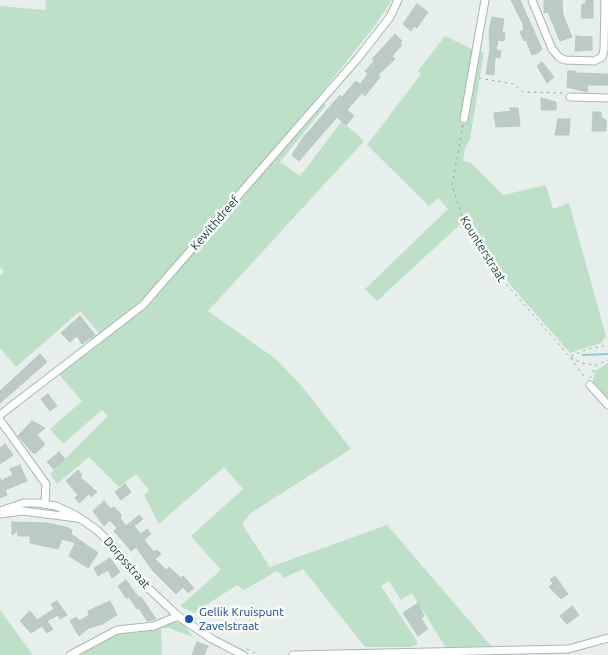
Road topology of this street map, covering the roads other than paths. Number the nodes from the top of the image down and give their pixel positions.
1 (398, 0) edge
2 (485, 0) edge
3 (532, 0) edge
4 (606, 0) edge
5 (570, 97) road end
6 (608, 98) edge
7 (464, 119) road end
8 (590, 385) road end
9 (608, 404) edge
10 (0, 415) edge
11 (0, 420) edge
12 (45, 503) junction
13 (0, 512) edge
14 (80, 518) junction
15 (178, 616) junction
16 (608, 638) edge
17 (70, 655) edge
18 (243, 655) edge
19 (293, 655) edge

1 - 10 street, Kewithdreef
2 - 7 street
3 - 4 street
5 - 6 street
8 - 9 street
11 - 12 street
12 - 13 street, Dorpsstraat
12 - 14 street, Dorpsstraat
13 - 14 street
14 - 15 street, Dorpsstraat
15 - 17 street
15 - 18 street, Dorpsstraat
16 - 19 street

